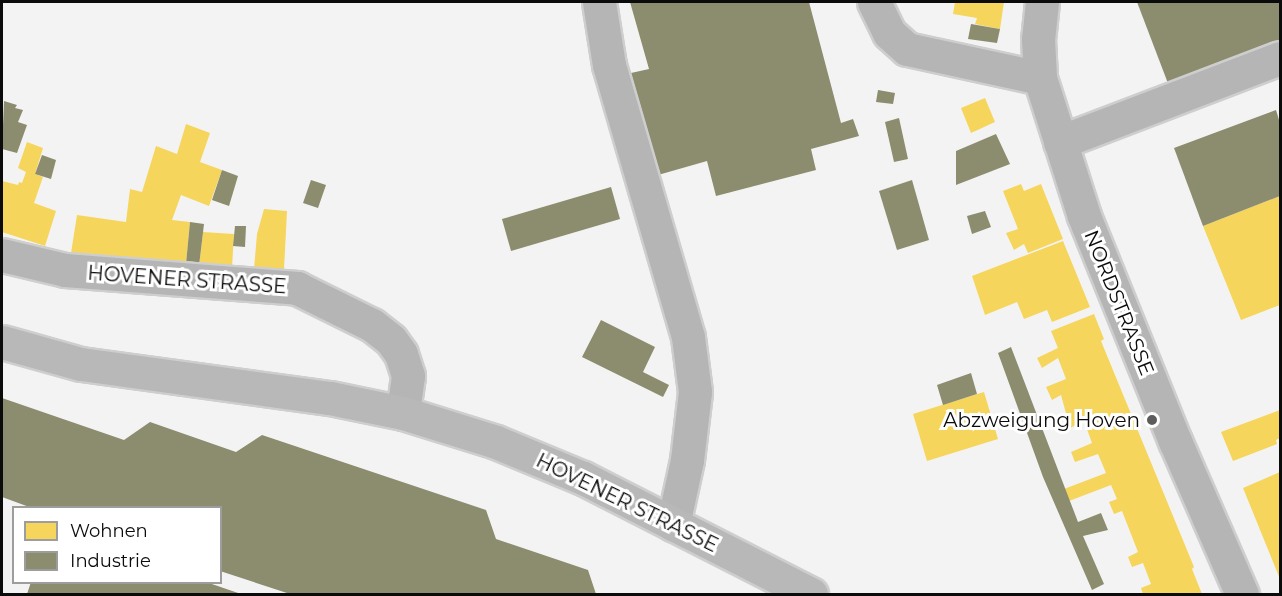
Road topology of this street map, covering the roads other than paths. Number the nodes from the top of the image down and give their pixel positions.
1 (599, 2) edge
2 (874, 2) edge
3 (1042, 2) edge
4 (1281, 58) edge
5 (1040, 78) junction
6 (1060, 142) junction
7 (2, 255) edge
8 (2, 342) edge
9 (403, 413) junction
10 (673, 525) junction
11 (811, 594) edge
12 (1242, 594) edge

1 - 10 street
2 - 5 street
3 - 5 street, NORDSTRASSE
4 - 6 street
5 - 6 street, NORDSTRASSE
6 - 12 street, NORDSTRASSE
7 - 9 street, HOVENER STRASSE
8 - 9 main road, HOVENER STRASSE
9 - 10 main road, HOVENER STRASSE
10 - 11 main road, HOVENER STRASSE

